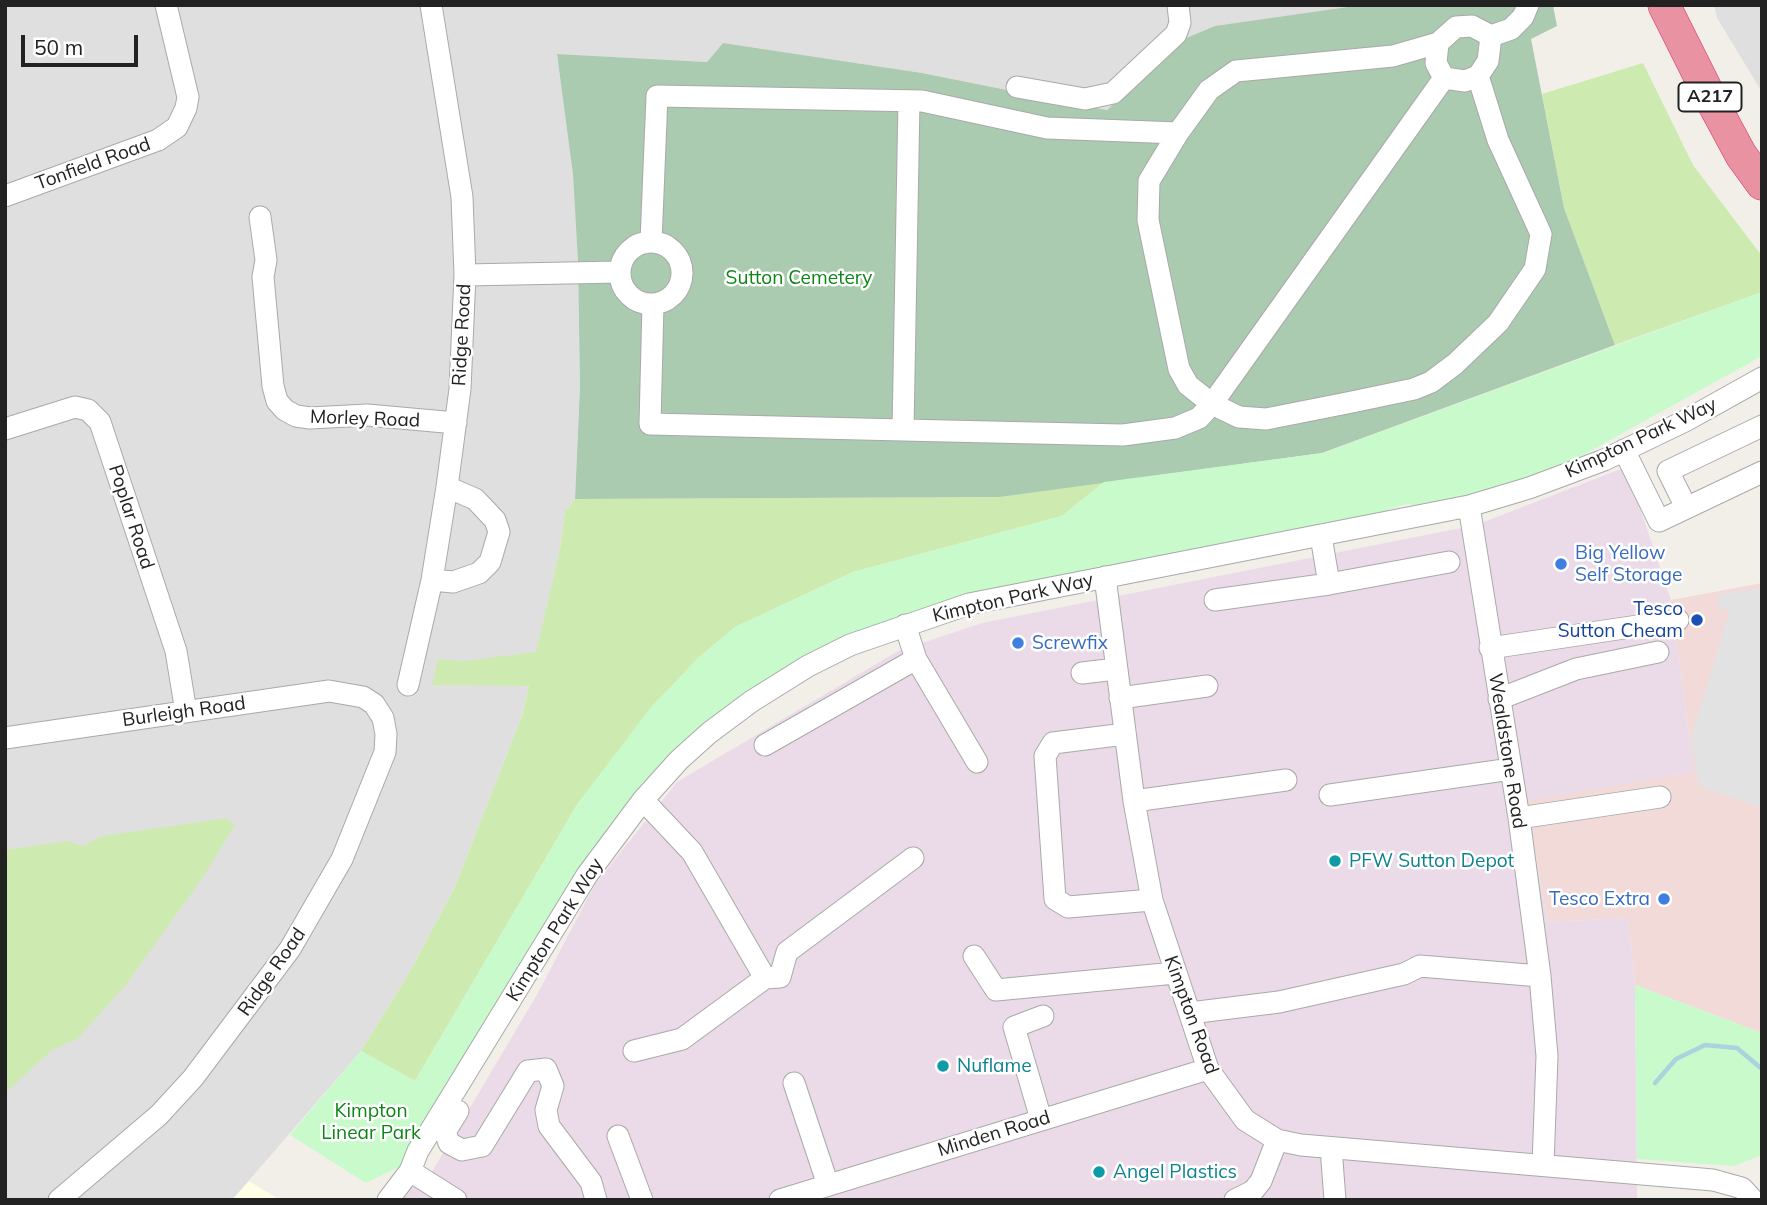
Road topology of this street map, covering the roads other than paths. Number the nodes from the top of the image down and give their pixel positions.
1 (166, 5) edge
2 (431, 5) edge
3 (1178, 5) edge
4 (1528, 5) edge
5 (1664, 5) edge
6 (1491, 36) junction
7 (1438, 43) junction
8 (1478, 76) junction
9 (1444, 78) junction
10 (1017, 87) dead end
11 (909, 101) junction
12 (1178, 133) junction
13 (1762, 184) edge
14 (5, 197) edge
15 (260, 217) dead end
16 (651, 242) junction
17 (619, 272) junction
18 (465, 275) junction
19 (653, 304) junction
20 (1762, 378) edge
21 (1212, 404) junction
22 (456, 423) junction
23 (1762, 426) edge
24 (5, 429) edge
25 (903, 430) junction
26 (1624, 450) junction
27 (1762, 472) edge
28 (447, 487) junction
29 (1469, 506) junction
30 (1686, 507) junction
31 (1321, 536) junction
32 (1449, 562) dead end
33 (1105, 577) junction
34 (432, 580) junction
35 (1329, 584) junction
36 (1215, 600) dead end
37 (1678, 620) dead end
38 (905, 625) junction
39 (1490, 648) junction
40 (1658, 652) dead end
41 (916, 659) junction
42 (1116, 669) junction
43 (1082, 673) dead end
44 (408, 685) dead end
45 (1208, 686) dead end
46 (357, 691) joint
47 (1120, 698) junction
48 (1499, 699) junction
49 (186, 712) junction
50 (1125, 734) junction
51 (5, 738) edge
52 (765, 745) dead end
53 (977, 762) dead end
54 (1511, 769) junction
55 (1286, 780) dead end
56 (1331, 795) dead end
57 (1660, 797) dead end
58 (643, 800) junction
59 (1134, 801) junction
60 (1519, 818) junction
61 (913, 858) dead end
62 (1152, 900) junction
63 (974, 956) dead end
64 (1175, 973) junction
65 (525, 976) junction
66 (1540, 976) junction
67 (765, 978) junction
68 (1190, 1013) junction
69 (1043, 1016) dead end
70 (634, 1051) dead end
71 (1208, 1069) junction
72 (794, 1083) dead end
73 (1041, 1119) junction
74 (618, 1136) dead end
75 (1277, 1140) junction
76 (1331, 1148) junction
77 (1543, 1165) junction
78 (410, 1171) junction
79 (1691, 1178) junction
80 (828, 1185) junction
81 (60, 1200) edge
82 (388, 1200) edge
83 (456, 1200) edge
84 (596, 1200) edge
85 (642, 1200) edge
86 (780, 1200) edge
87 (1235, 1200) edge
88 (1335, 1200) edge
89 (1745, 1200) edge
90 (1758, 1200) edge

1 - 14 street, Tonfield Road
2 - 18 street, Ridge Road
3 - 10 street
4 - 6 street
5 - 13 highway, A217
6 - 7 street
6 - 8 street
7 - 9 street
7 - 12 street
8 - 9 street
8 - 21 street
9 - 21 street
11 - 12 street
11 - 16 street
11 - 25 street
12 - 21 street
15 - 22 street, Morley Road
16 - 17 street
16 - 19 street
17 - 18 street
17 - 19 street
18 - 22 street, Ridge Road
19 - 25 street
20 - 26 street, Kimpton Park Way
21 - 25 street
22 - 28 street, Ridge Road
23 - 30 street
24 - 49 street, Poplar Road
26 - 29 street, Kimpton Park Way
26 - 30 street
27 - 30 street
28 - 34 street, Ridge Road
28 - 34 street
29 - 31 street, Kimpton Park Way
29 - 39 street, Wealdstone Road
31 - 33 street, Kimpton Park Way
31 - 35 street
32 - 35 street
33 - 38 street, Kimpton Park Way
33 - 42 street, Kimpton Road
34 - 44 street, Ridge Road
35 - 36 street
37 - 39 street
38 - 41 street
38 - 58 street, Kimpton Park Way
39 - 48 street, Wealdstone Road
40 - 48 street
41 - 52 street
41 - 53 street
42 - 43 street
42 - 47 street, Kimpton Road
45 - 47 street
46 - 49 street, Burleigh Road
46 - 81 street, Ridge Road
47 - 50 street, Kimpton Road
48 - 54 street, Wealdstone Road
49 - 51 street, Burleigh Road
50 - 59 street, Kimpton Road
50 - 62 street
54 - 56 street
54 - 60 street, Wealdstone Road
55 - 59 street
57 - 60 street
58 - 65 street, Kimpton Park Way
58 - 67 street
59 - 62 street, Kimpton Road
60 - 66 street, Wealdstone Road
61 - 67 street
62 - 64 street, Kimpton Road
63 - 64 street
64 - 68 street, Kimpton Road
65 - 78 street, Kimpton Park Way
65 - 84 street
66 - 68 street
66 - 77 street, Wealdstone Road
67 - 70 street
68 - 71 street, Kimpton Road
69 - 73 street
71 - 73 street, Minden Road
71 - 75 street, Kimpton Road
72 - 80 street
73 - 80 street, Minden Road
74 - 85 street
75 - 76 street, Kimpton Road
75 - 87 street
76 - 77 street, Kimpton Road
76 - 88 street
77 - 79 street, Kimpton Road
78 - 82 street, Kimpton Park Way
78 - 83 street
79 - 89 street, Kimpton Road
79 - 90 street, Kimpton Road
80 - 86 street, Minden Road

